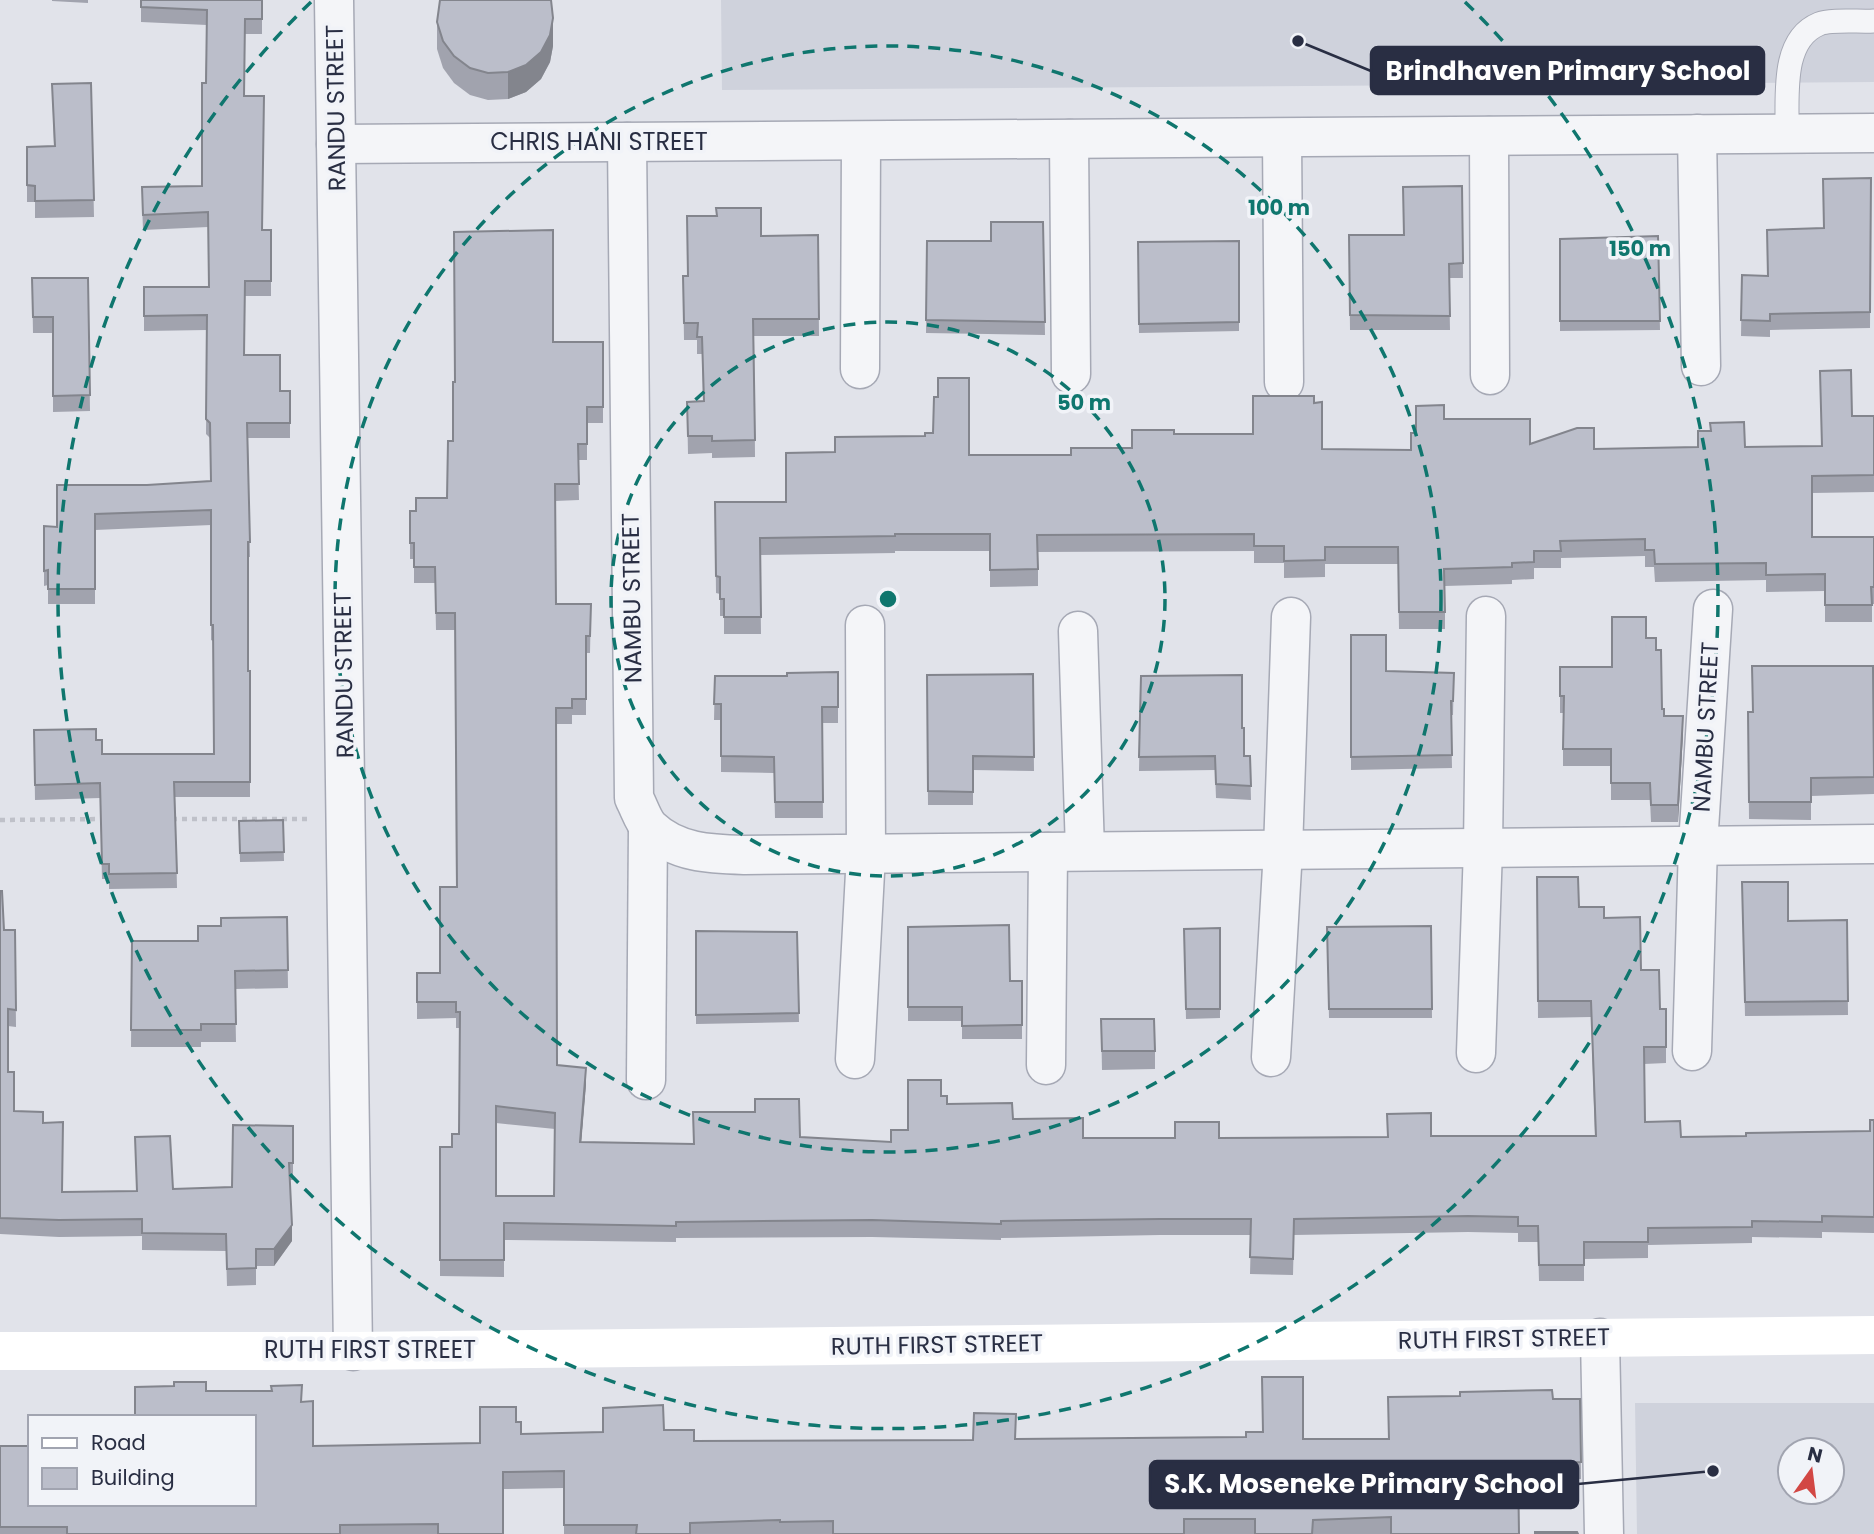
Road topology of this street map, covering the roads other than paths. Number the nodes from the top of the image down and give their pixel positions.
1 (334, 0) edge
2 (1874, 21) edge
3 (1874, 133) edge
4 (1697, 134) junction
5 (1787, 134) junction
6 (1489, 136) junction
7 (1282, 138) junction
8 (1069, 139) junction
9 (861, 141) junction
10 (627, 142) junction
11 (336, 144) junction
12 (1701, 366) dead end
13 (860, 369) dead end
14 (1071, 374) dead end
15 (1490, 375) dead end
16 (1284, 382) dead end
17 (1713, 610) dead end
18 (1486, 615) dead end
19 (1291, 617) dead end
20 (864, 625) dead end
21 (1078, 631) dead end
22 (648, 827) junction
23 (1874, 844) edge
24 (1699, 845) junction
25 (1483, 848) junction
26 (1283, 850) junction
27 (1066, 852) junction
28 (866, 854) junction
29 (1692, 1051) dead end
30 (1476, 1053) dead end
31 (1271, 1057) dead end
32 (855, 1059) dead end
33 (1046, 1065) dead end
34 (646, 1080) dead end
35 (1874, 1335) edge
36 (1600, 1338) junction
37 (0, 1351) edge
38 (354, 1351) junction
39 (1604, 1534) edge

1 - 11 street, RANDU STREET
2 - 5 lane
3 - 5 street, CHRIS HANI STREET
4 - 5 street, CHRIS HANI STREET
4 - 6 street, CHRIS HANI STREET
4 - 12 street
6 - 7 street, CHRIS HANI STREET
6 - 15 street
7 - 8 street, CHRIS HANI STREET
7 - 16 street
8 - 9 street, CHRIS HANI STREET
8 - 14 street
9 - 10 street, CHRIS HANI STREET
9 - 13 street
10 - 11 street, CHRIS HANI STREET
10 - 22 street, NAMBU STREET
11 - 38 street, RANDU STREET
17 - 24 street, NAMBU STREET
18 - 25 street
19 - 26 street
20 - 28 street
21 - 27 street
22 - 28 street, NAMBU STREET
22 - 34 street
23 - 24 street, NAMBU STREET
24 - 25 street, NAMBU STREET
24 - 29 street, NAMBU STREET
25 - 26 street, NAMBU STREET
25 - 30 street
26 - 27 street, NAMBU STREET
26 - 31 street
27 - 28 street, NAMBU STREET
27 - 33 street
28 - 32 street
35 - 36 street, RUTH FIRST STREET
36 - 38 street, RUTH FIRST STREET
36 - 39 street
37 - 38 street, RUTH FIRST STREET

